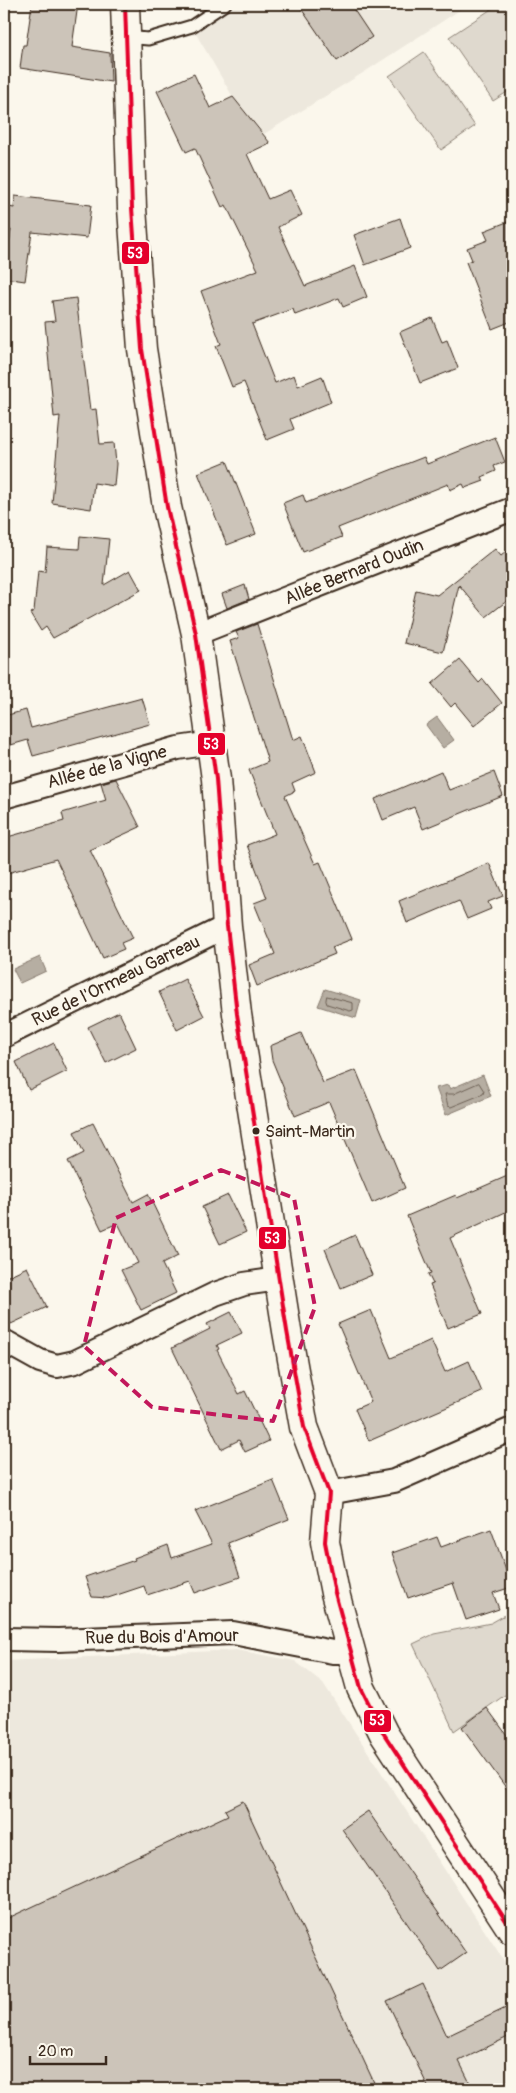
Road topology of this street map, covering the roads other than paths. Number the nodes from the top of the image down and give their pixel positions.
1 (125, 4) edge
2 (225, 4) edge
3 (126, 37) junction
4 (512, 509) edge
5 (196, 634) junction
6 (212, 744) junction
7 (4, 797) edge
8 (227, 926) junction
9 (4, 1036) edge
10 (279, 1279) junction
11 (4, 1341) edge
12 (512, 1429) edge
13 (329, 1493) junction
14 (4, 1639) edge
15 (349, 1652) junction
16 (512, 1930) edge

1 - 3 street
2 - 3 lane
3 - 5 street
4 - 5 street, Allée Bernard Oudin
5 - 6 street
6 - 7 street, Allée de la Vigne
6 - 8 street
8 - 9 street, Rue de l'Ormeau Garreau
8 - 10 street
10 - 11 street
10 - 13 street
12 - 13 street
13 - 15 street
14 - 15 street, Rue du Bois d'Amour
15 - 16 street

